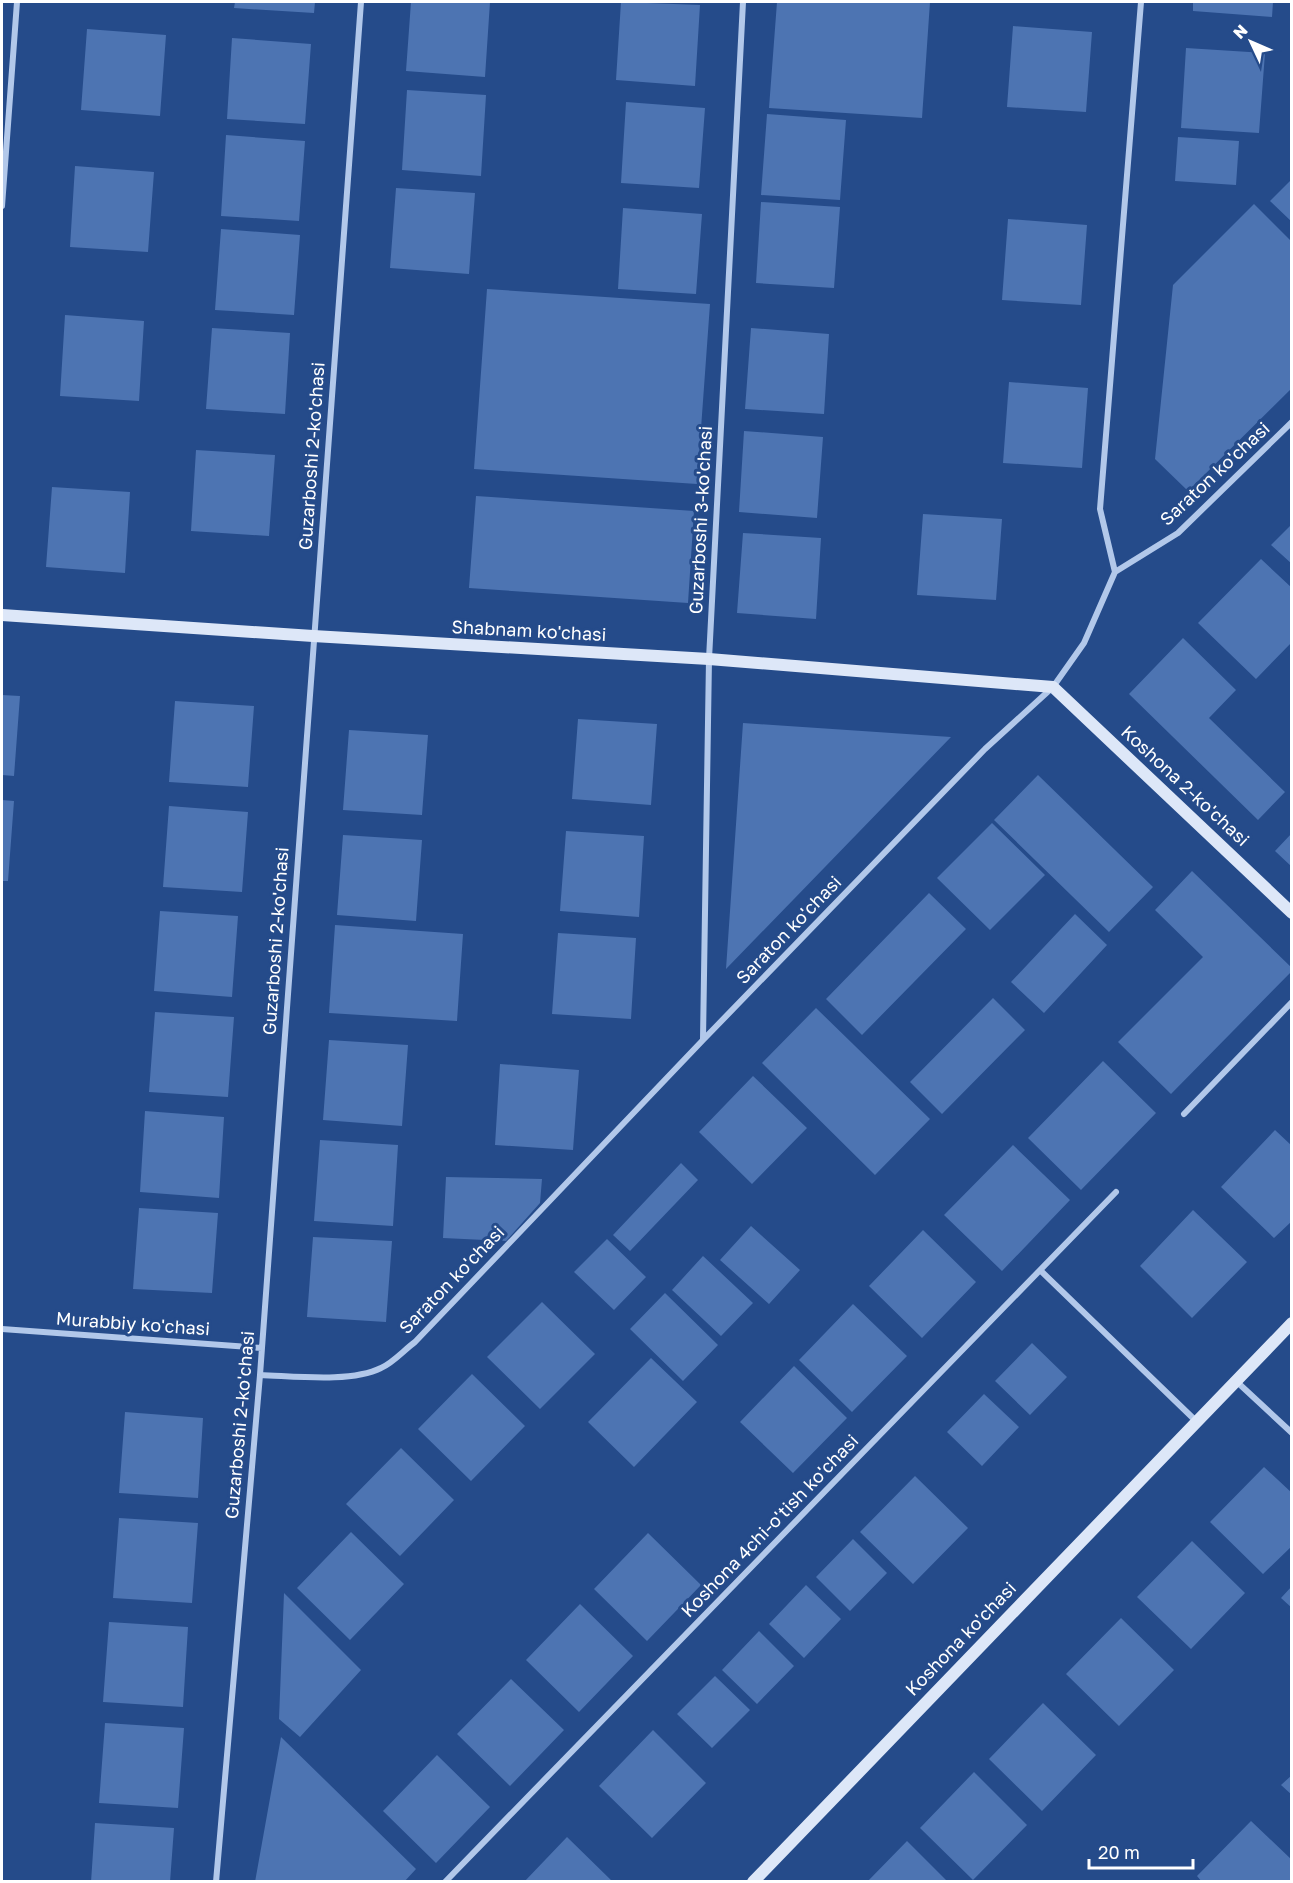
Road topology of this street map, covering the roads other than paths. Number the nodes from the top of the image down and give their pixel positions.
1 (17, 2) edge
2 (360, 2) edge
3 (743, 2) edge
4 (1141, 2) edge
5 (2, 206) edge
6 (1292, 422) edge
7 (1115, 572) junction
8 (2, 615) edge
9 (313, 636) junction
10 (709, 659) junction
11 (1053, 687) junction
12 (1292, 913) edge
13 (1292, 1002) edge
14 (703, 1040) junction
15 (1184, 1114) dead end
16 (1116, 1192) dead end
17 (1040, 1270) junction
18 (1292, 1323) edge
19 (2, 1329) edge
20 (262, 1348) junction
21 (260, 1375) junction
22 (1236, 1380) junction
23 (1196, 1421) junction
24 (1292, 1433) edge
25 (216, 1881) edge
26 (445, 1881) edge
27 (753, 1881) edge

1 - 5 street
2 - 9 street, Guzarboshi 2-ko'chasi
3 - 10 street, Guzarboshi 3-ko'chasi
4 - 7 street
6 - 7 street, Saraton ko'chasi
7 - 11 street, Saraton ko'chasi
8 - 9 street, Shabnam ko'chasi
9 - 10 street, Shabnam ko'chasi
9 - 20 street, Guzarboshi 2-ko'chasi
10 - 11 street, Shabnam ko'chasi
10 - 14 street, Guzarboshi 3-ko'chasi
11 - 12 street, Koshona 2-ko'chasi
11 - 14 street, Saraton ko'chasi
13 - 15 street
14 - 21 street, Saraton ko'chasi
16 - 17 street, Koshona 4chi-o'tish ko'chasi
17 - 23 street
17 - 26 street, Koshona 4chi-o'tish ko'chasi
18 - 22 street, Koshona ko'chasi
19 - 20 street, Murabbiy ko'chasi
20 - 21 street, Guzarboshi 2-ko'chasi
21 - 25 street, Guzarboshi 2-ko'chasi
22 - 23 street, Koshona ko'chasi
22 - 24 street
23 - 27 street, Koshona ko'chasi

